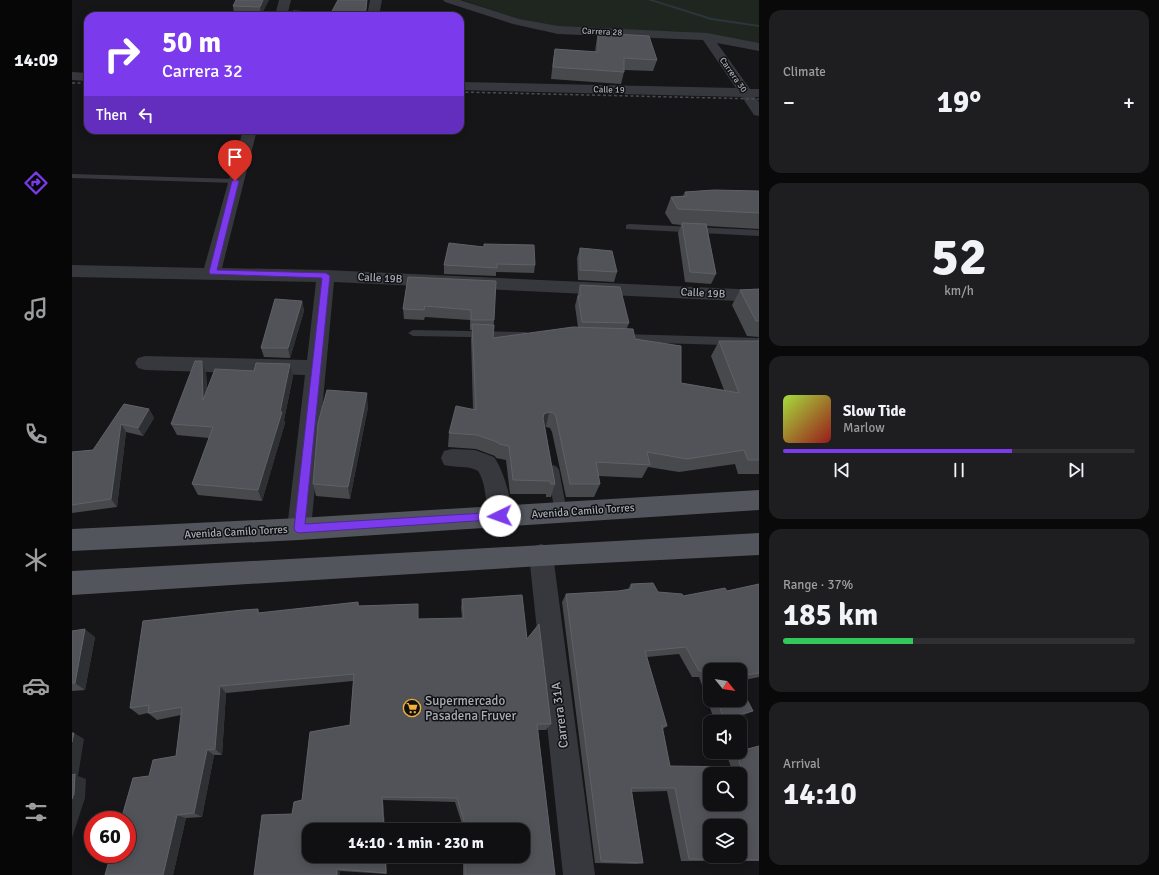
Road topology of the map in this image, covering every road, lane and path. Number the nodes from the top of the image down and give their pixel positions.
1 (285, 0) edge
2 (376, 0) edge
3 (449, 0) edge
4 (282, 12) edge
5 (374, 12) edge
6 (707, 37) junction
7 (759, 47) edge
8 (72, 76) edge
9 (84, 77) edge
10 (464, 86) edge
11 (464, 98) edge
12 (755, 102) edge
13 (249, 134) edge
14 (72, 176) edge
15 (235, 181) junction
16 (629, 227) dead end
17 (759, 233) edge
18 (72, 271) edge
19 (212, 272) junction
20 (326, 276) junction
21 (759, 296) edge
22 (413, 332) dead end
23 (539, 336) edge
24 (609, 338) edge
25 (759, 342) edge
26 (145, 362) dead end
27 (315, 368) junction
28 (452, 458) dead end
29 (551, 462) edge
30 (759, 500) edge
31 (561, 512) junction
32 (500, 516) junction
33 (299, 529) junction
34 (72, 540) edge
35 (759, 544) edge
36 (541, 555) junction
37 (72, 583) edge
38 (579, 875) edge

1 - 4 street
2 - 5 street
3 - 6 street, Carrera 28
6 - 7 street, Carrera 28
6 - 12 street, Carrera 30
8 - 9 street
10 - 12 street, Calle 19
11 - 12 street, Calle 19
13 - 15 street
14 - 15 lane
15 - 19 street
16 - 17 lane
18 - 19 street, Calle 19B
19 - 20 street, Calle 19B
20 - 21 street, Calle 19B
20 - 27 street
22 - 23 lane
24 - 25 lane
26 - 27 street
27 - 33 street
28 - 32 street
29 - 31 lane
30 - 31 main road, Avenida Camilo Torres
31 - 32 main road, Avenida Camilo Torres
32 - 33 main road, Avenida Camilo Torres
33 - 34 main road, Avenida Camilo Torres
35 - 36 main road
36 - 37 main road
36 - 38 street, Carrera 31A

